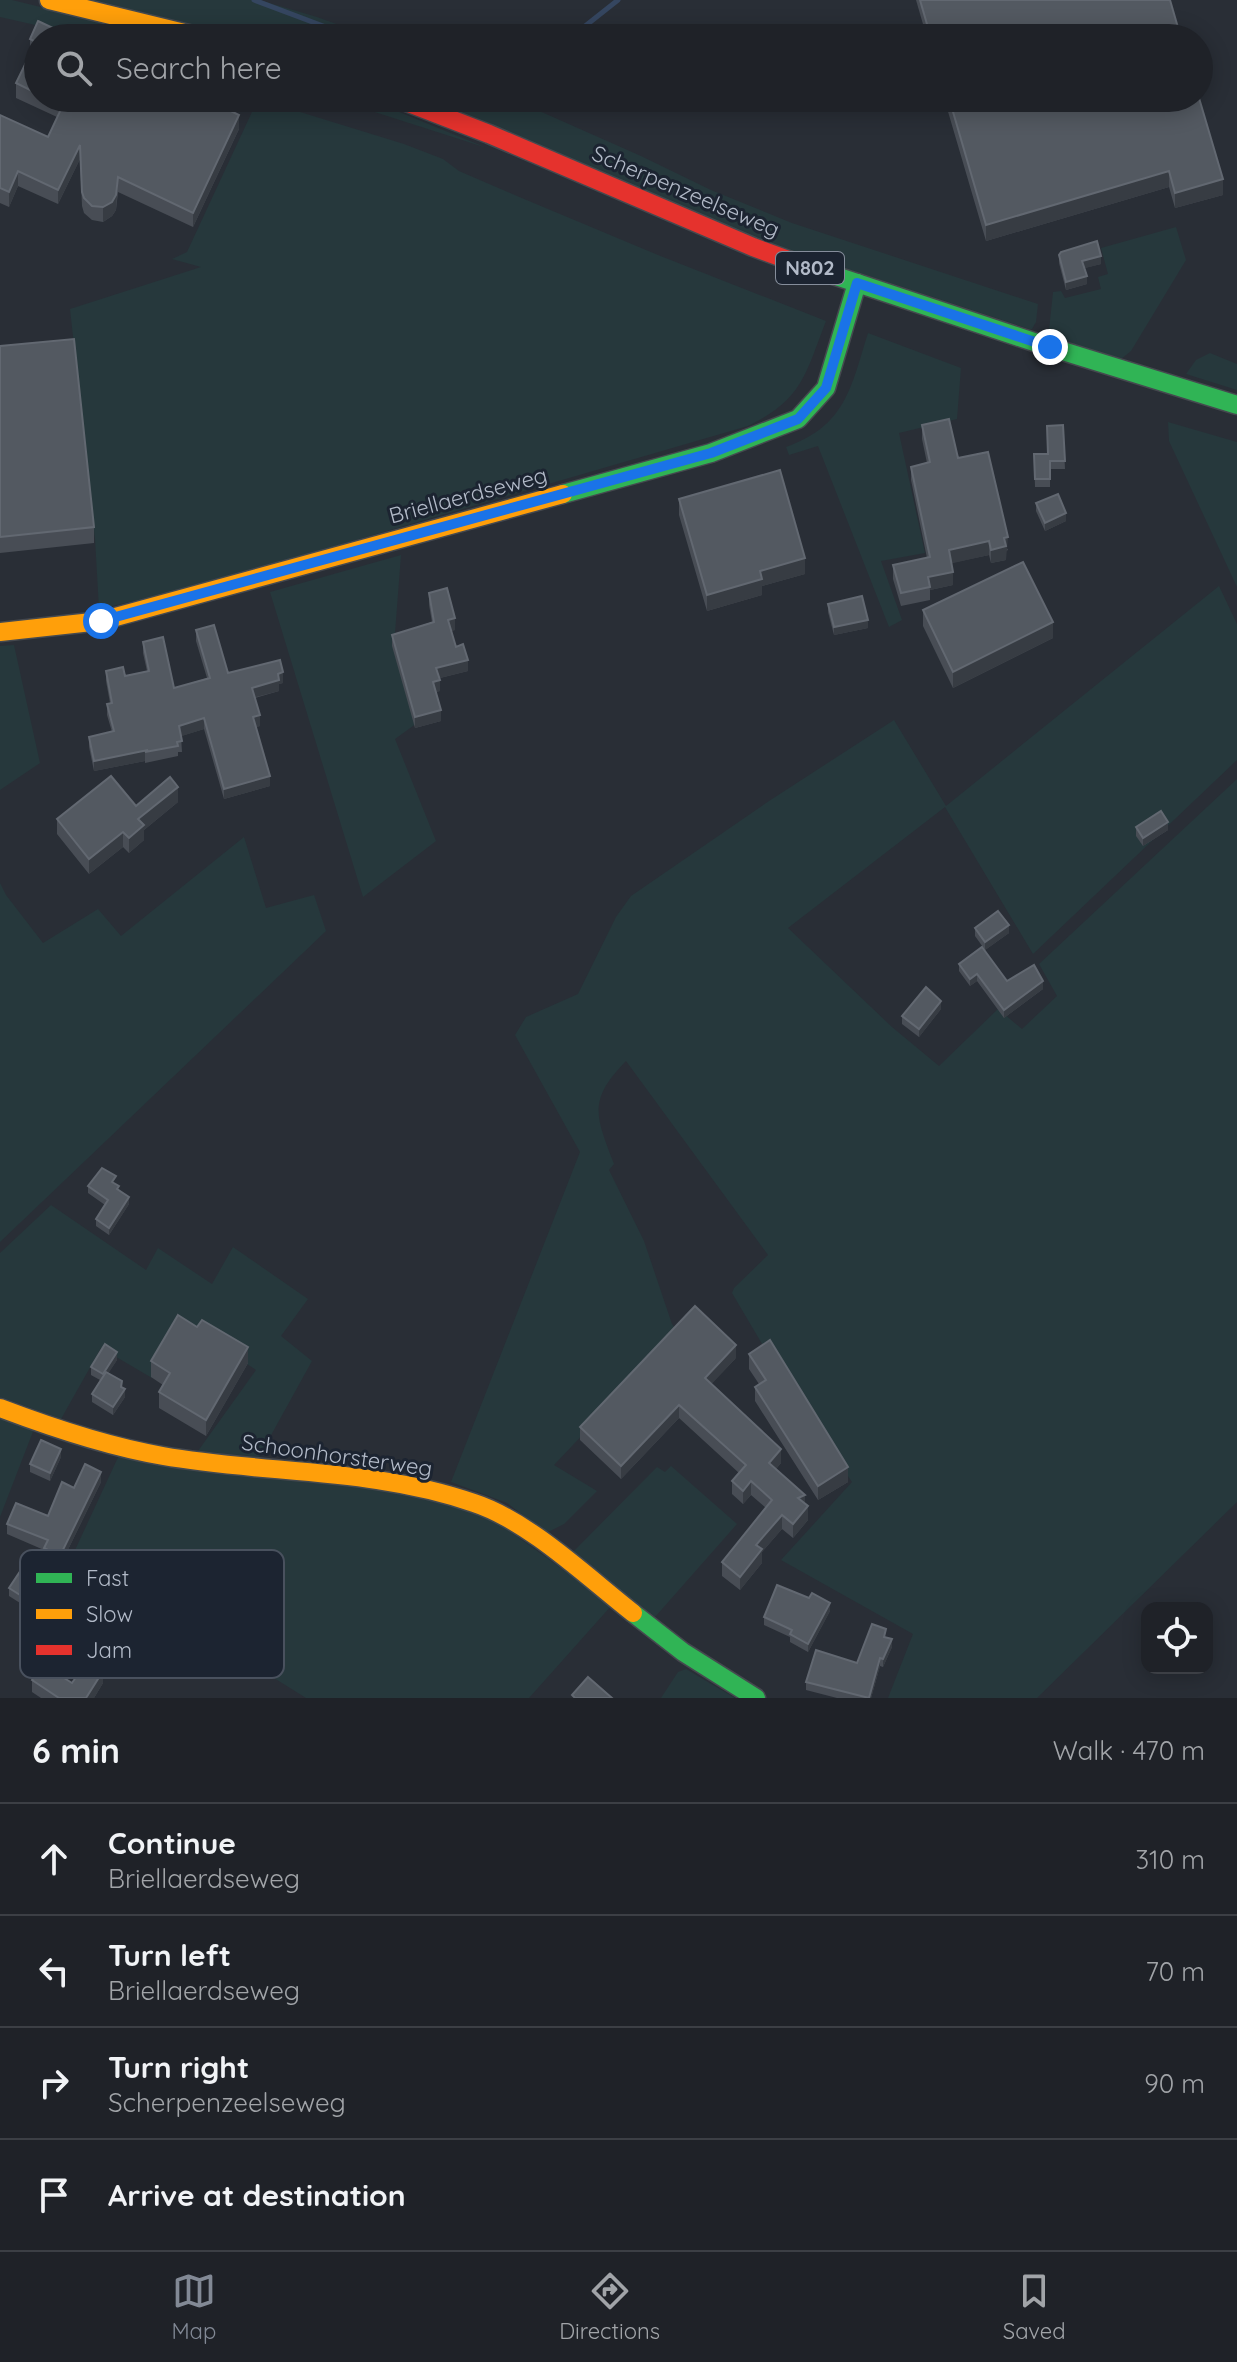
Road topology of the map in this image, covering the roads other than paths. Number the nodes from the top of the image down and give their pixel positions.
1 (49, 0) edge
2 (148, 24) edge
3 (432, 112) edge
4 (857, 283) junction
5 (1237, 405) edge
6 (0, 632) edge
7 (0, 1408) edge
8 (756, 1698) edge

1 - 2 street
3 - 4 street, Scherpenzeelseweg / N802
4 - 5 street, Scherpenzeelseweg / N802
4 - 6 street, Briellaerdseweg
7 - 8 street, Schoonhorsterweg

